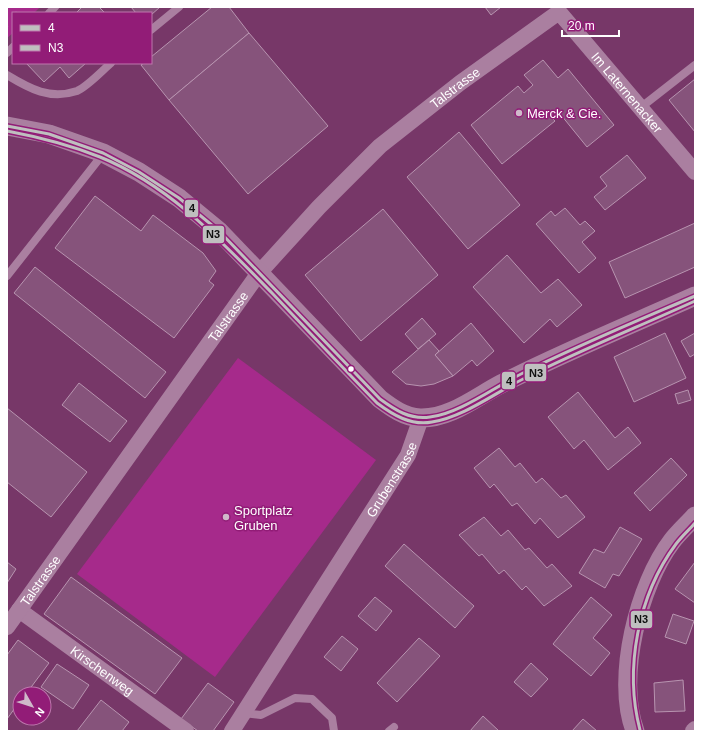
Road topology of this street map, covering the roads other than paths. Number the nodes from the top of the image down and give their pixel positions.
1 (179, 7) edge
2 (561, 9) edge
3 (152, 29) edge
4 (110, 64) edge
5 (695, 65) edge
6 (7, 75) edge
7 (640, 108) junction
8 (7, 126) edge
9 (103, 153) junction
10 (695, 172) edge
11 (259, 273) junction
12 (7, 276) edge
13 (695, 296) edge
14 (421, 418) junction
15 (695, 516) edge
16 (19, 610) junction
17 (7, 627) edge
18 (244, 713) junction
19 (186, 731) edge
20 (232, 731) edge
21 (334, 731) edge
22 (635, 731) edge

1 - 3 lane
2 - 7 street, Im Laternenacker
2 - 11 street, Talstrasse
4 - 6 lane
5 - 7 lane
7 - 10 street, Im Laternenacker
8 - 9 street
9 - 11 street
9 - 12 lane
11 - 14 street
11 - 16 street, Talstrasse
13 - 14 street
14 - 18 street, Grubenstrasse
15 - 22 street
16 - 17 street, Talstrasse
16 - 19 street, Kirschenweg
18 - 20 street, Grubenstrasse
18 - 21 lane

